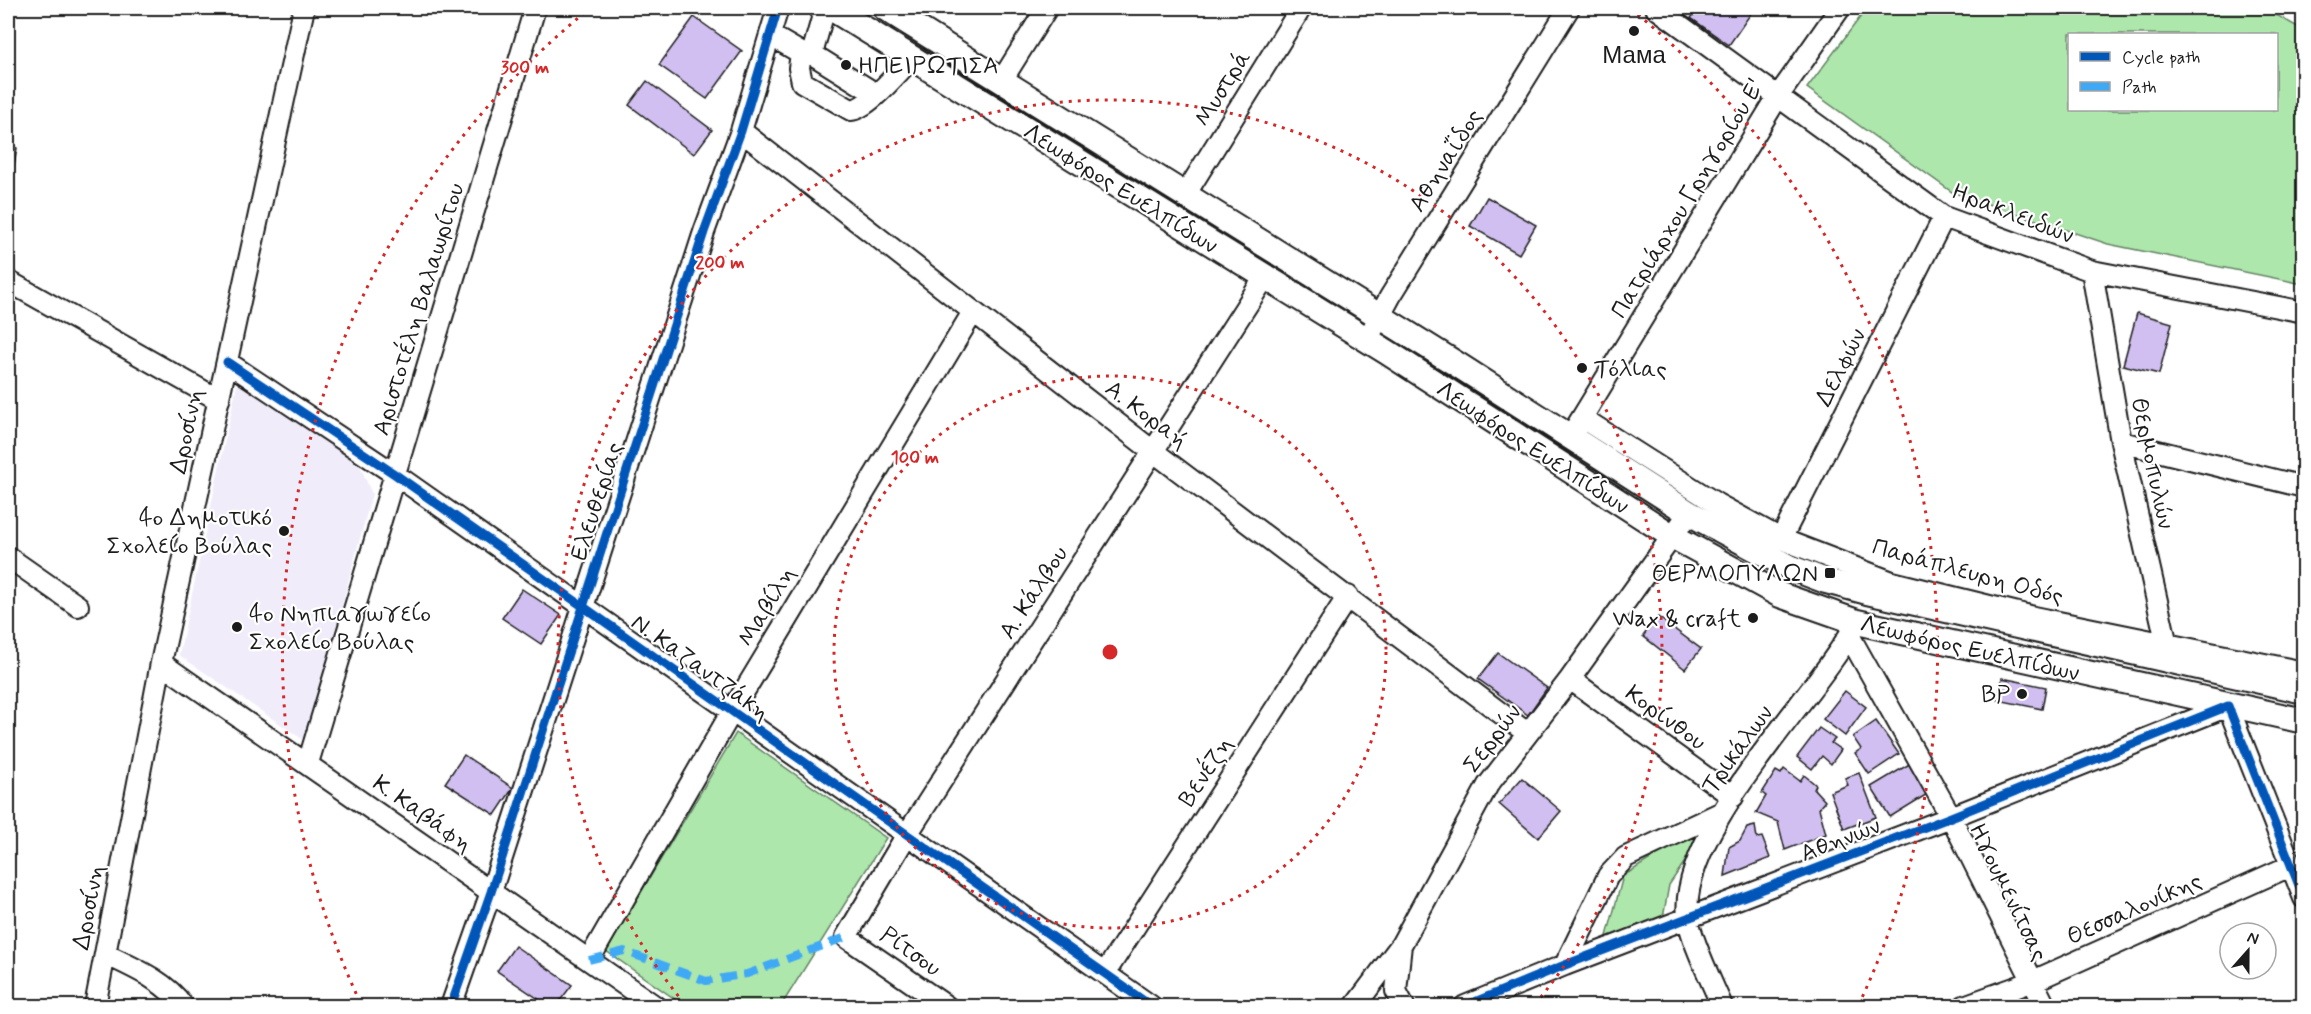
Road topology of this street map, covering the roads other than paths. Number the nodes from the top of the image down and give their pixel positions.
1 (304, 8) edge
2 (535, 8) edge
3 (778, 8) edge
4 (825, 8) edge
5 (831, 8) edge
6 (885, 8) edge
7 (1047, 8) edge
8 (1301, 8) edge
9 (1569, 8) edge
10 (1656, 8) edge
11 (1840, 8) edge
12 (770, 35) junction
13 (807, 54) junction
14 (912, 58) junction
15 (1002, 80) junction
16 (876, 94) junction
17 (1777, 98) junction
18 (741, 132) junction
19 (1185, 195) junction
20 (1944, 217) junction
21 (2092, 271) junction
22 (1265, 277) junction
23 (8, 281) edge
24 (973, 312) junction
25 (2304, 312) edge
26 (1381, 317) junction
27 (1367, 340) junction
28 (227, 362) junction
29 (219, 400) junction
30 (1576, 428) junction
31 (2121, 442) junction
32 (1154, 452) junction
33 (396, 475) junction
34 (2304, 487) edge
35 (1689, 513) junction
36 (1672, 536) junction
37 (1781, 539) junction
38 (8, 557) edge
39 (1348, 596) junction
40 (78, 606) dead end
41 (582, 606) junction
42 (1853, 630) junction
43 (2169, 653) junction
44 (161, 663) junction
45 (2304, 672) edge
46 (1570, 679) junction
47 (2304, 690) edge
48 (2228, 706) junction
49 (731, 713) junction
50 (2304, 721) edge
51 (1527, 733) junction
52 (308, 763) junction
53 (1727, 804) junction
54 (1951, 817) junction
55 (906, 836) junction
56 (2290, 866) junction
57 (490, 892) junction
58 (2304, 898) edge
59 (1688, 918) junction
60 (846, 937) joint
61 (1401, 945) junction
62 (105, 954) junction
63 (590, 960) junction
64 (1565, 965) junction
65 (1105, 974) junction
66 (2031, 982) junction
67 (95, 1006) edge
68 (183, 1006) edge
69 (451, 1006) edge
70 (655, 1006) edge
71 (946, 1006) edge
72 (1151, 1006) edge
73 (1355, 1006) edge
74 (1404, 1006) edge
75 (1465, 1006) edge
76 (1722, 1006) edge
77 (1964, 1006) edge
78 (2045, 1006) edge

1 - 28 street, Δροσίνη
2 - 33 street, Αριστοτέλη Βαλαωρίτου
3 - 12 street, Ελευθερίας
4 - 13 street
5 - 14 main road, Λεωφόρος Ευελπίδων
6 - 15 main road, Λεωφόρος Ευελπίδων
7 - 15 street
8 - 19 street, Μυστρά
9 - 26 street, Αθηναΐδος
10 - 17 street, Ηρακλειδών
11 - 17 street, Πατριάρχου Γρηγορίου Ε'
12 - 13 street
12 - 18 street, Ελευθερίας
13 - 16 street
13 - 16 street
14 - 16 street
14 - 22 main road, Λεωφόρος Ευελπίδων
15 - 19 main road, Λεωφόρος Ευελπίδων
17 - 20 street, Ηρακλειδών
17 - 30 street, Πατριάρχου Γρηγορίου Ε'
18 - 24 street, Α. Κοραή
18 - 41 street, Ελευθερίας
19 - 26 main road, Λεωφόρος Ευελπίδων
20 - 21 street, Ηρακλειδών
20 - 37 street, Δελφών
21 - 25 street, Ηρακλειδών
21 - 31 street, Θερμοπυλών
22 - 27 main road, Λεωφόρος Ευελπίδων
22 - 32 street, A. Κάλβου
23 - 29 street
24 - 32 street, Α. Κοραή
24 - 49 street, Μαβίλη
26 - 27 street, Αθηναΐδος
26 - 30 main road, Λεωφόρος Ευελπίδων
27 - 36 main road, Λεωφόρος Ευελπίδων
28 - 29 street, Δροσίνη
28 - 33 street, Ν. Καζαντζάκη
29 - 44 street, Δροσίνη
30 - 35 main road, Λεωφόρος Ευελπίδων
30 - 37 street, Παράπλευρη Οδός
31 - 34 street
31 - 43 street, Θερμοπυλών
32 - 39 street, Α. Κοραή
32 - 55 street, A. Κάλβου
33 - 41 street, Ν. Καζαντζάκη
33 - 52 street, Αριστοτέλη Βαλαωρίτου
35 - 36 street, Σερρών
35 - 43 main road, Λεωφόρος Ευελπίδων
36 - 42 main road, Λεωφόρος Ευελπίδων
36 - 46 street, Σερρών
37 - 43 street, Παράπλευρη Οδός
38 - 40 street
39 - 51 street, Α. Κοραή
39 - 65 street, Βενέζη
41 - 49 street, Ν. Καζαντζάκη
41 - 57 street, Ελευθερίας
42 - 48 main road, Λεωφόρος Ευελπίδων
42 - 53 street, Τρικάλων
42 - 54 street, Ηγουμενίτσας
43 - 45 street, Παράπλευρη Οδός
43 - 47 main road, Λεωφόρος Ευελπίδων
44 - 52 street, Κ. Καβάφη
44 - 62 street, Δροσίνη
46 - 51 street, Σερρών
46 - 53 street, Κορίνθου
48 - 50 main road, Λεωφόρος Ευελπίδων
48 - 54 street, Αθηνών
48 - 56 street
49 - 55 street, Ν. Καζαντζάκη
49 - 63 street, Μαβίλη
51 - 61 street, Σερρών
52 - 57 street, Κ. Καβάφη
53 - 59 street, Τρικάλων
53 - 64 street
54 - 59 street, Αθηνών
54 - 66 street, Ηγουμενίτσας
55 - 60 street, A. Κάλβου
55 - 65 street, Ν. Καζαντζάκη
56 - 58 street
56 - 66 street, Θεσσαλονίκης
57 - 63 street, Κ. Καβάφη
57 - 69 street, Ελευθερίας
59 - 64 street, Αθηνών
59 - 76 street
60 - 71 street, Ρίτσου
61 - 73 street, Σερρών
61 - 74 street
62 - 67 street, Δροσίνη
62 - 68 street
63 - 70 street, Κ. Καβάφη
64 - 75 street, Αθηνών
65 - 72 street, Ν. Καζαντζάκη
66 - 77 street, Θεσσαλονίκης
66 - 78 street, Ηγουμενίτσας

